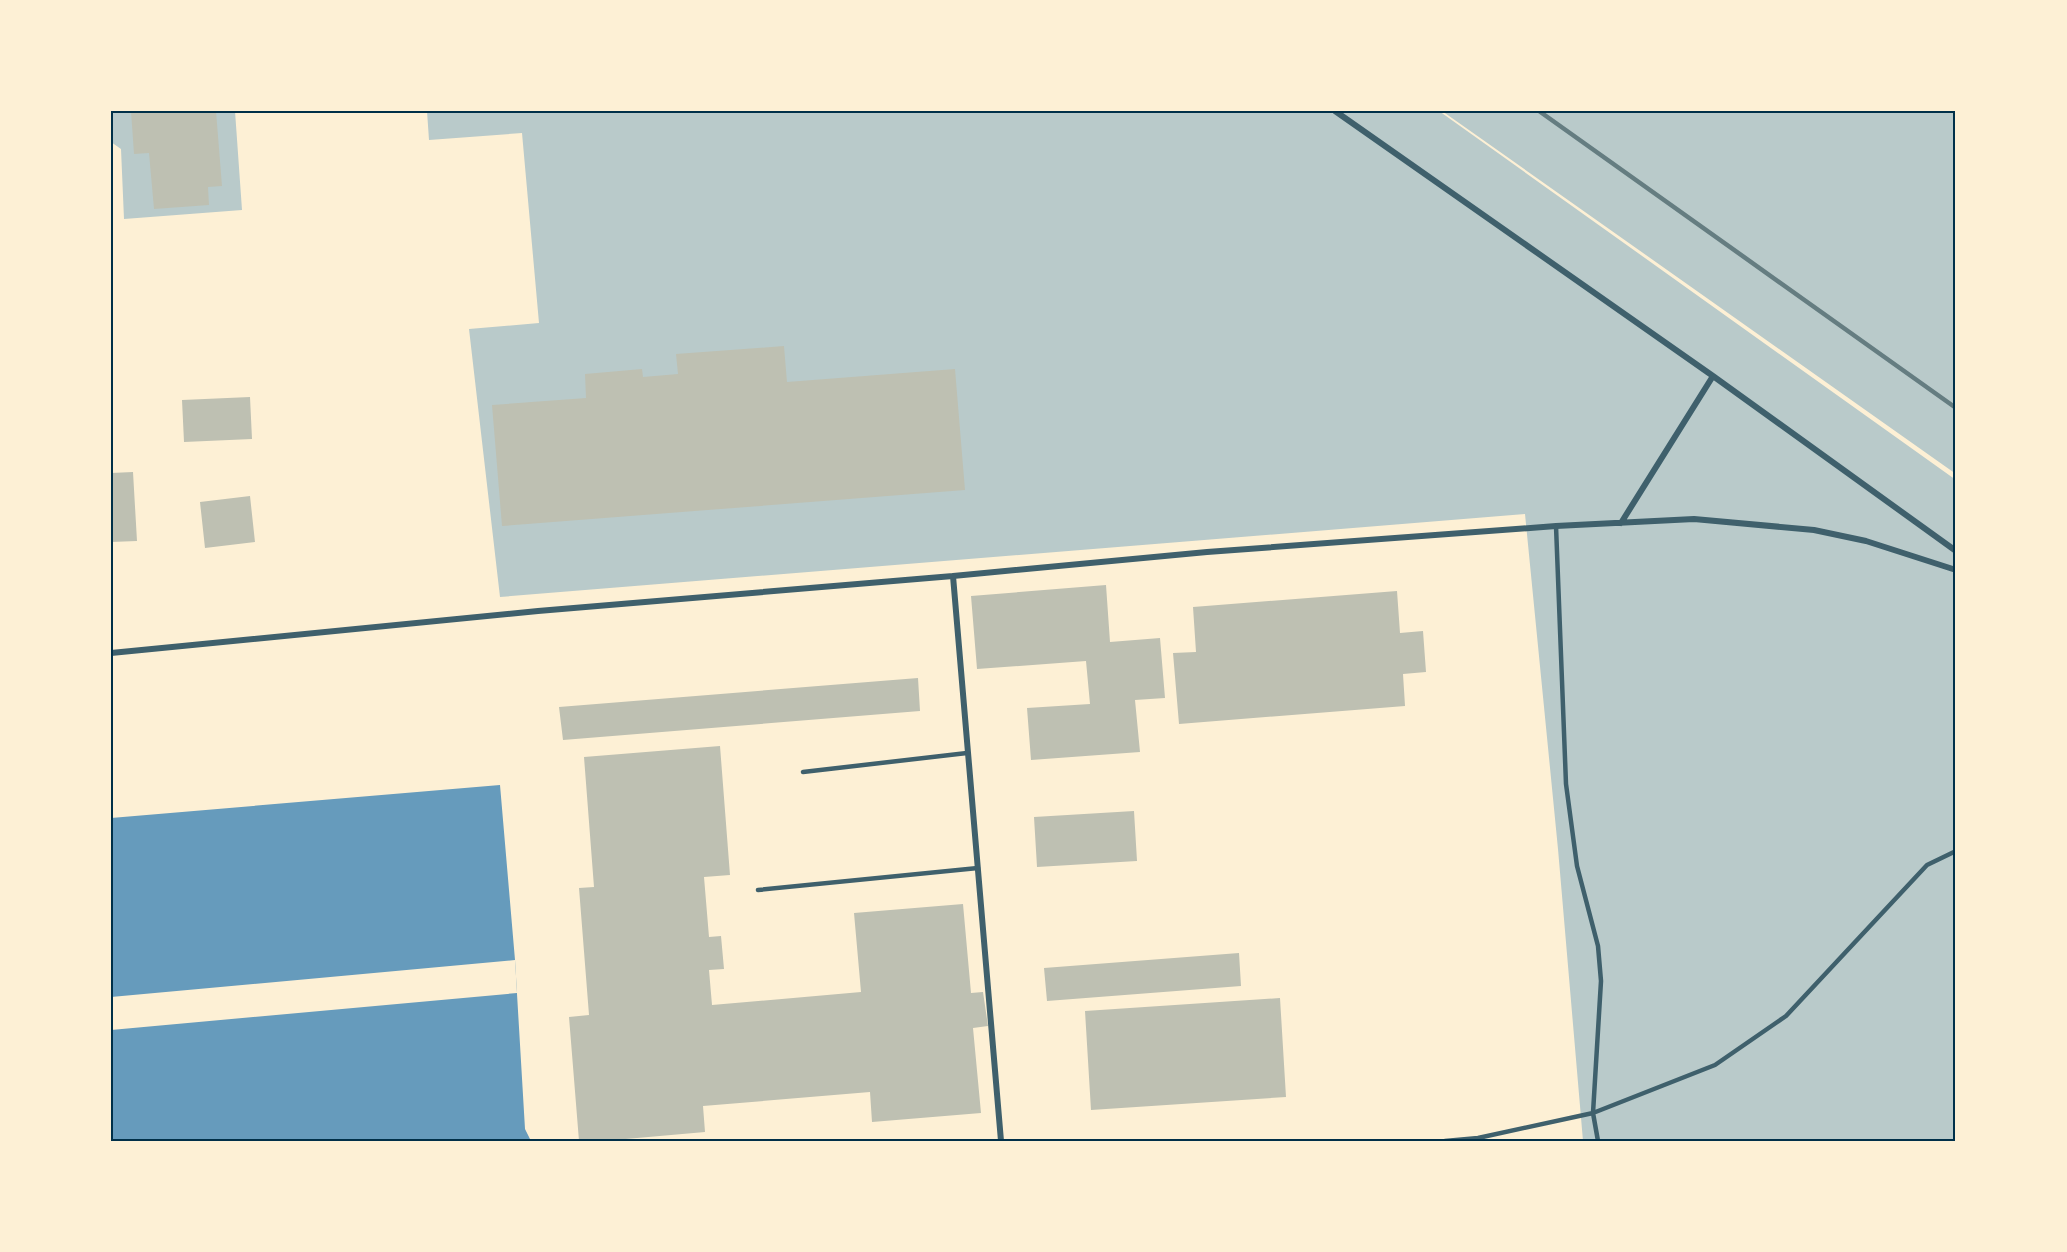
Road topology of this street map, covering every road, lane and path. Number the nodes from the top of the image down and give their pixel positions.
1 (1335, 111) edge
2 (1713, 376) junction
3 (1621, 523) junction
4 (1556, 526) junction
5 (1956, 551) edge
6 (1956, 570) edge
7 (953, 576) junction
8 (111, 653) edge
9 (967, 753) junction
10 (803, 772) dead end
11 (1956, 851) edge
12 (978, 868) junction
13 (758, 890) dead end
14 (1593, 1113) junction
15 (1000, 1141) edge
16 (1445, 1141) edge
17 (1598, 1141) edge

1 - 2 street
2 - 3 street
2 - 5 street
3 - 4 street
3 - 6 street
4 - 7 street
4 - 14 lane
7 - 8 street
7 - 9 street
9 - 10 lane
9 - 12 street
11 - 14 lane
12 - 13 lane
12 - 15 street
14 - 16 lane
14 - 17 lane

